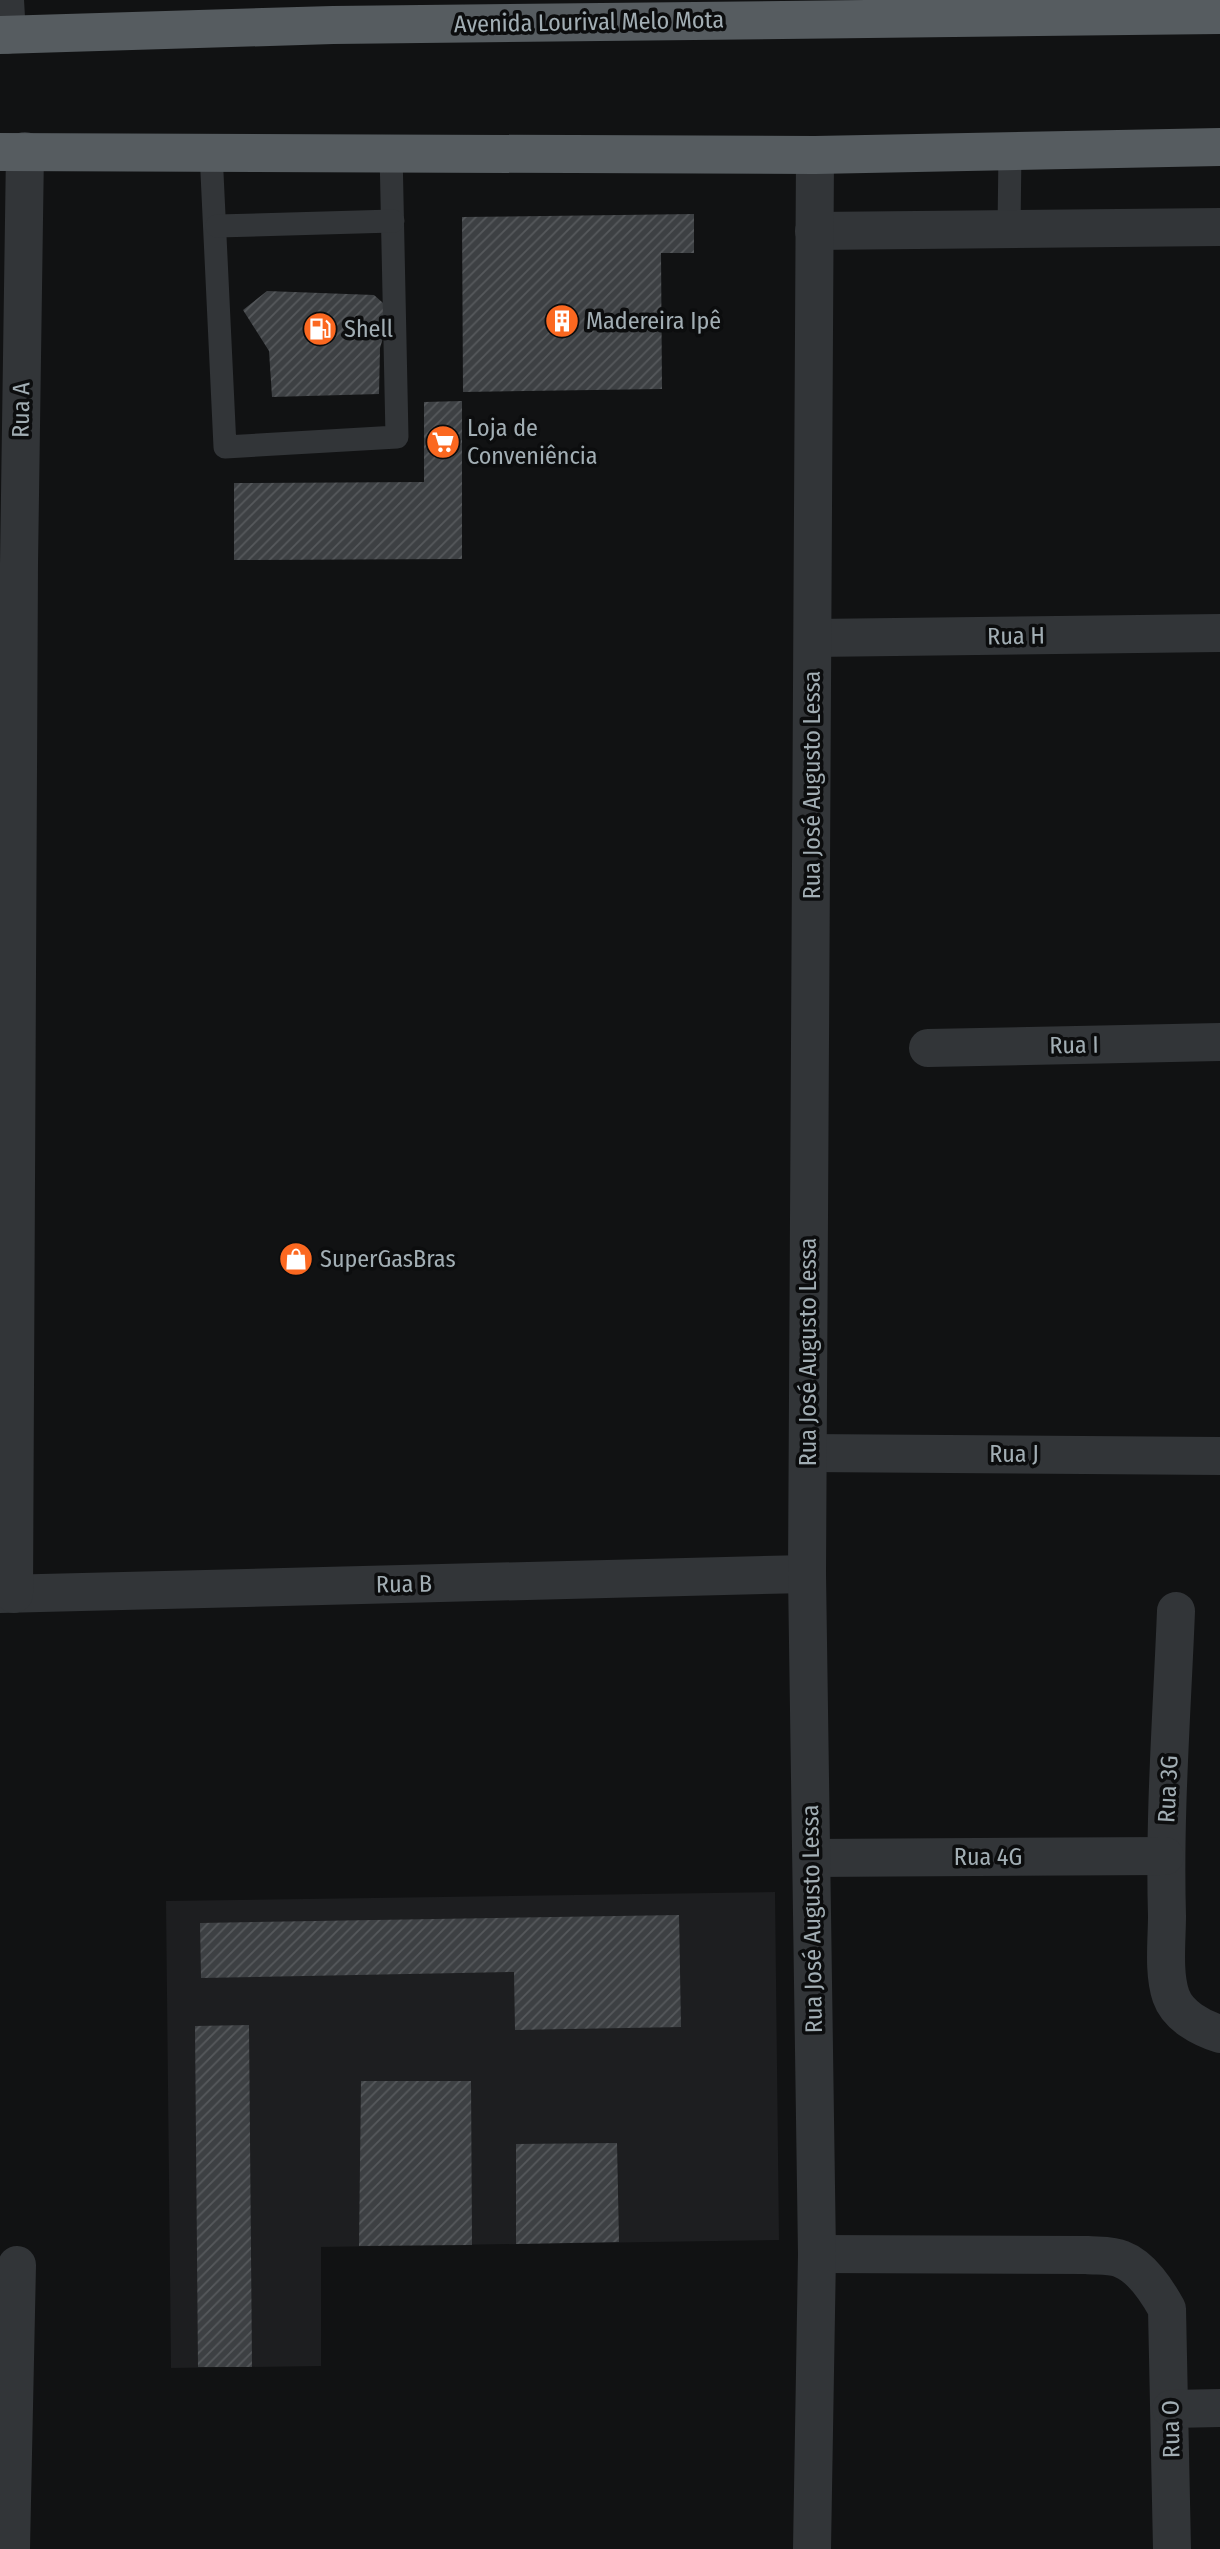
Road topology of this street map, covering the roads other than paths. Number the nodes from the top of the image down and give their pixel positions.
1 (331, 12) edge
2 (1220, 15) edge
3 (4, 23) edge
4 (1220, 147) edge
5 (13, 151) edge
6 (391, 151) junction
7 (1010, 151) junction
8 (211, 152) junction
9 (815, 155) junction
10 (393, 221) junction
11 (217, 226) junction
12 (1220, 227) edge
13 (1009, 229) junction
14 (814, 231) junction
15 (9, 564) edge
16 (1220, 633) edge
17 (813, 638) junction
18 (10, 866) edge
19 (1220, 1042) edge
20 (928, 1048) dead end
21 (808, 1453) junction
22 (1220, 1456) edge
23 (807, 1574) junction
24 (7, 1594) edge
25 (1176, 1611) dead end
26 (1165, 1856) junction
27 (812, 1858) junction
28 (1220, 2034) edge
29 (817, 2254) junction
30 (17, 2265) dead end
31 (9, 2339) edge
32 (1220, 2408) edge
33 (1171, 2409) junction
34 (10, 2549) edge
35 (812, 2549) edge
36 (1172, 2549) edge

1 - 2 highway, Avenida Lourival Melo Mota
1 - 3 highway, Avenida Lourival Melo Mota
4 - 7 highway
5 - 8 highway
5 - 15 street, Rua A
6 - 8 highway
6 - 9 highway
6 - 10 lane
7 - 9 highway
7 - 13 lane
8 - 11 lane
9 - 14 street, Rua José Augusto Lessa
10 - 11 lane
10 - 11 lane
12 - 13 street
13 - 14 street
14 - 17 street, Rua José Augusto Lessa
15 - 18 street, Rua A
16 - 17 street, Rua H
17 - 21 street, Rua José Augusto Lessa
18 - 24 street, Rua A
19 - 20 street, Rua I
21 - 22 street, Rua J
21 - 23 street, Rua José Augusto Lessa
23 - 24 street, Rua B
23 - 27 street, Rua José Augusto Lessa
25 - 26 street, Rua 3G
26 - 27 street, Rua 4G
26 - 28 street, Rua 3G
27 - 29 street, Rua José Augusto Lessa
29 - 33 street, Rua O
29 - 35 street, Rua José Augusto Lessa
30 - 31 street
31 - 34 street
32 - 33 street
33 - 36 street, Rua O

